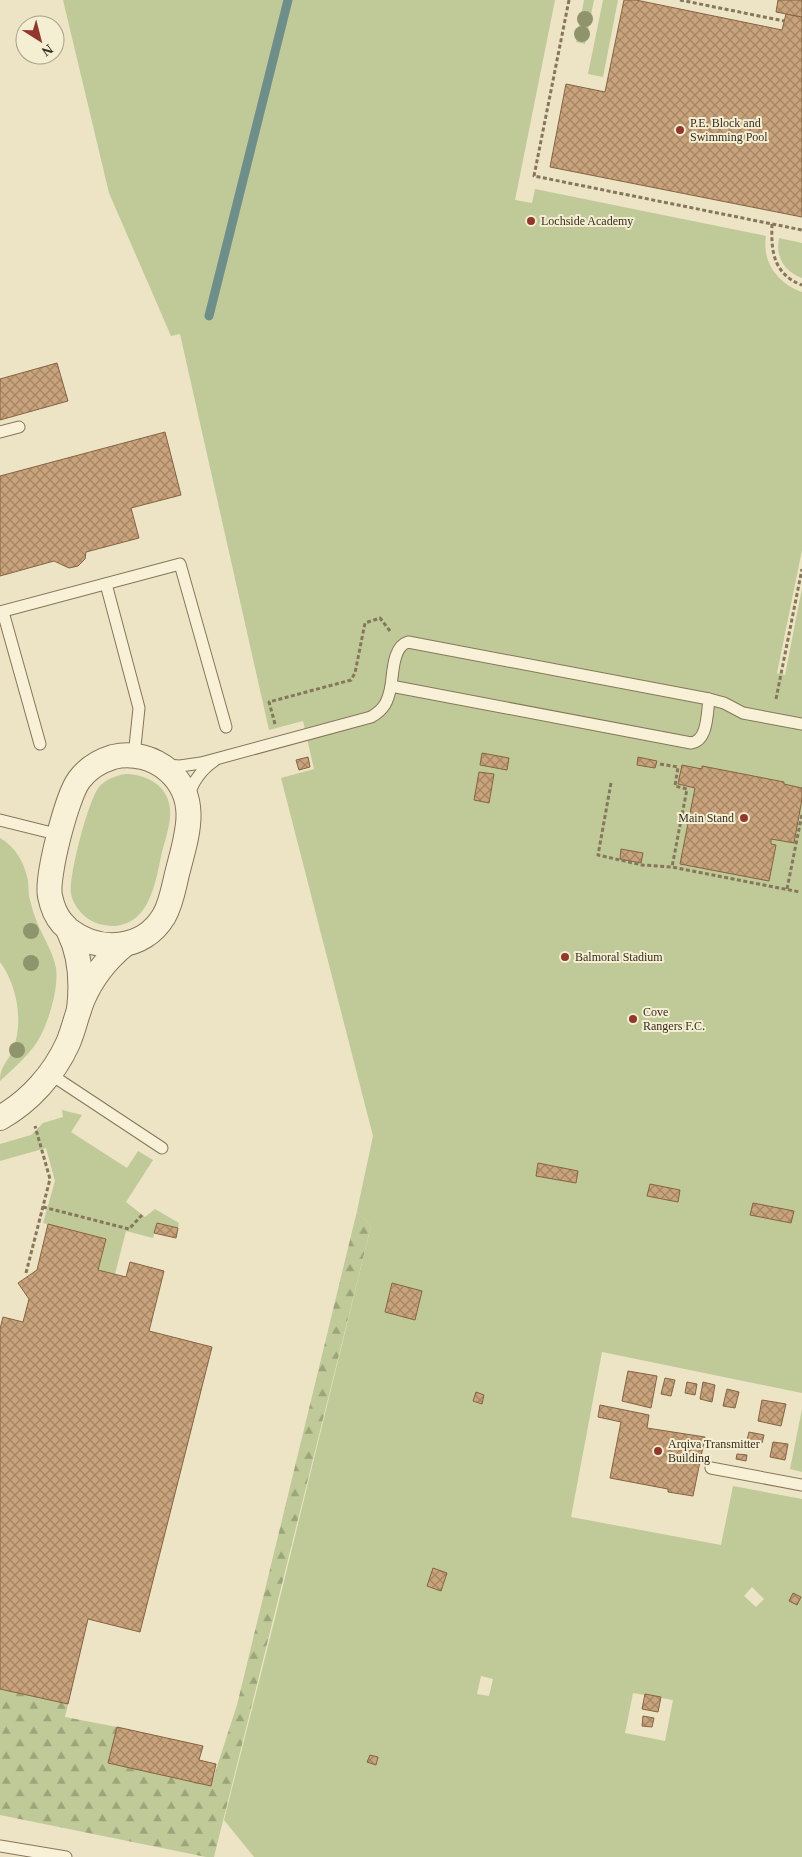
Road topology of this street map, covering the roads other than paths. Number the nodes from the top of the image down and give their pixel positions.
1 (19, 427) dead end
2 (0, 432) edge
3 (106, 584) junction
4 (1, 612) edge
5 (391, 686) junction
6 (709, 699) junction
7 (802, 724) edge
8 (226, 727) dead end
9 (40, 744) dead end
10 (134, 756) junction
11 (216, 760) junction
12 (159, 764) junction
13 (188, 800) junction
14 (0, 820) edge
15 (60, 835) junction
16 (69, 930) junction
17 (124, 945) junction
18 (79, 1010) junction
19 (50, 1074) junction
20 (0, 1118) edge
21 (162, 1148) dead end
22 (711, 1468) dead end
23 (802, 1485) edge
24 (0, 1846) edge
25 (66, 1857) edge

1 - 2 lane
3 - 4 lane
3 - 8 lane
3 - 10 lane
4 - 9 lane
5 - 6 lane
5 - 6 lane
5 - 11 lane
6 - 7 lane
10 - 12 street
10 - 15 street
11 - 12 lane
11 - 13 lane
12 - 13 street
13 - 17 street
14 - 15 lane
15 - 16 street
16 - 17 street
16 - 18 street
17 - 18 street
18 - 19 street
19 - 20 street
19 - 21 lane
22 - 23 lane
24 - 25 lane

